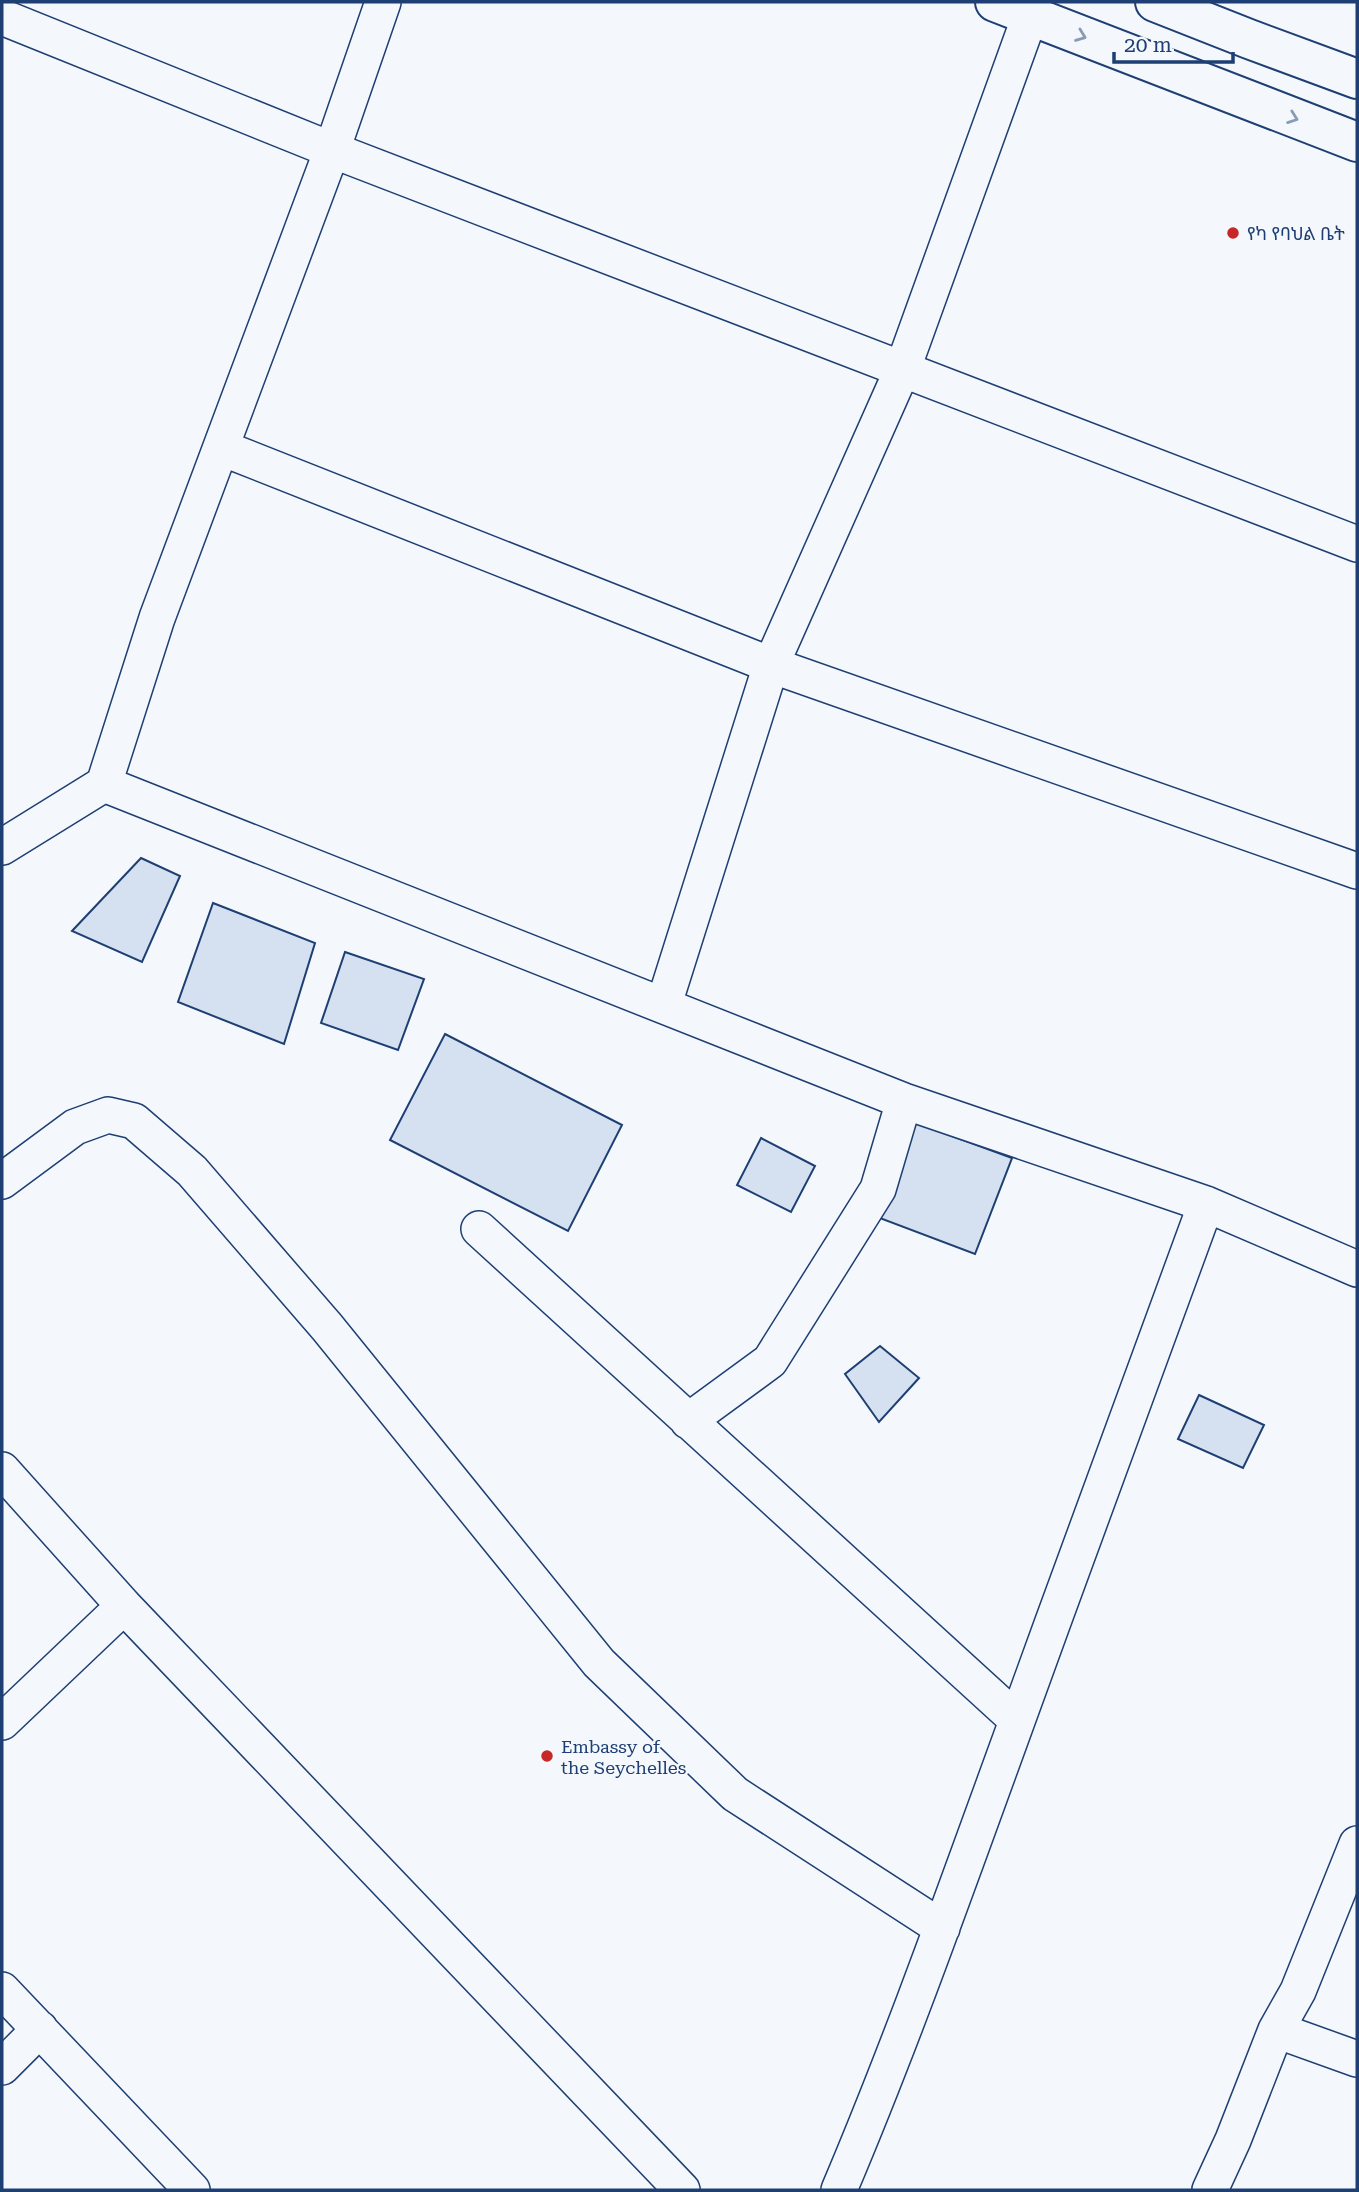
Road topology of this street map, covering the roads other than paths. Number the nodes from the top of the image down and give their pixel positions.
1 (383, 2) edge
2 (995, 2) edge
3 (1155, 2) edge
4 (1030, 16) junction
5 (2, 17) edge
6 (1357, 79) edge
7 (1357, 142) edge
8 (332, 150) junction
9 (903, 368) junction
10 (222, 448) junction
11 (1357, 544) edge
12 (771, 665) junction
13 (104, 784) junction
14 (2, 847) edge
15 (1357, 871) edge
16 (664, 1004) junction
17 (904, 1101) junction
18 (2, 1181) edge
19 (1206, 1204) junction
20 (479, 1229) dead end
21 (1357, 1269) edge
22 (688, 1421) junction
23 (2, 1470) edge
24 (124, 1606) junction
25 (1017, 1720) junction
26 (2, 1721) edge
27 (1357, 1844) edge
28 (942, 1928) junction
29 (2, 1990) edge
30 (40, 2029) junction
31 (1276, 2030) junction
32 (1357, 2059) edge
33 (2, 2067) edge
34 (189, 2189) edge
35 (682, 2190) edge
36 (839, 2190) edge
37 (1210, 2190) edge

1 - 8 street
2 - 4 main road
3 - 6 main road
4 -> 7 main road
4 - 9 street
5 - 8 street
8 - 9 street
8 - 10 street
9 - 11 street
9 - 12 street
10 - 12 street
10 - 13 street
12 - 15 street
12 - 16 street
13 - 14 street
13 - 16 street
16 - 17 street
17 - 19 street
17 - 22 street
18 - 28 street
19 - 21 street
19 - 25 street
20 - 22 street
22 - 25 street
23 - 24 street
24 - 26 street
24 - 35 street
25 - 28 street
27 - 31 street
28 - 36 street
29 - 30 street
30 - 33 street
30 - 34 street
31 - 32 street
31 - 37 street

